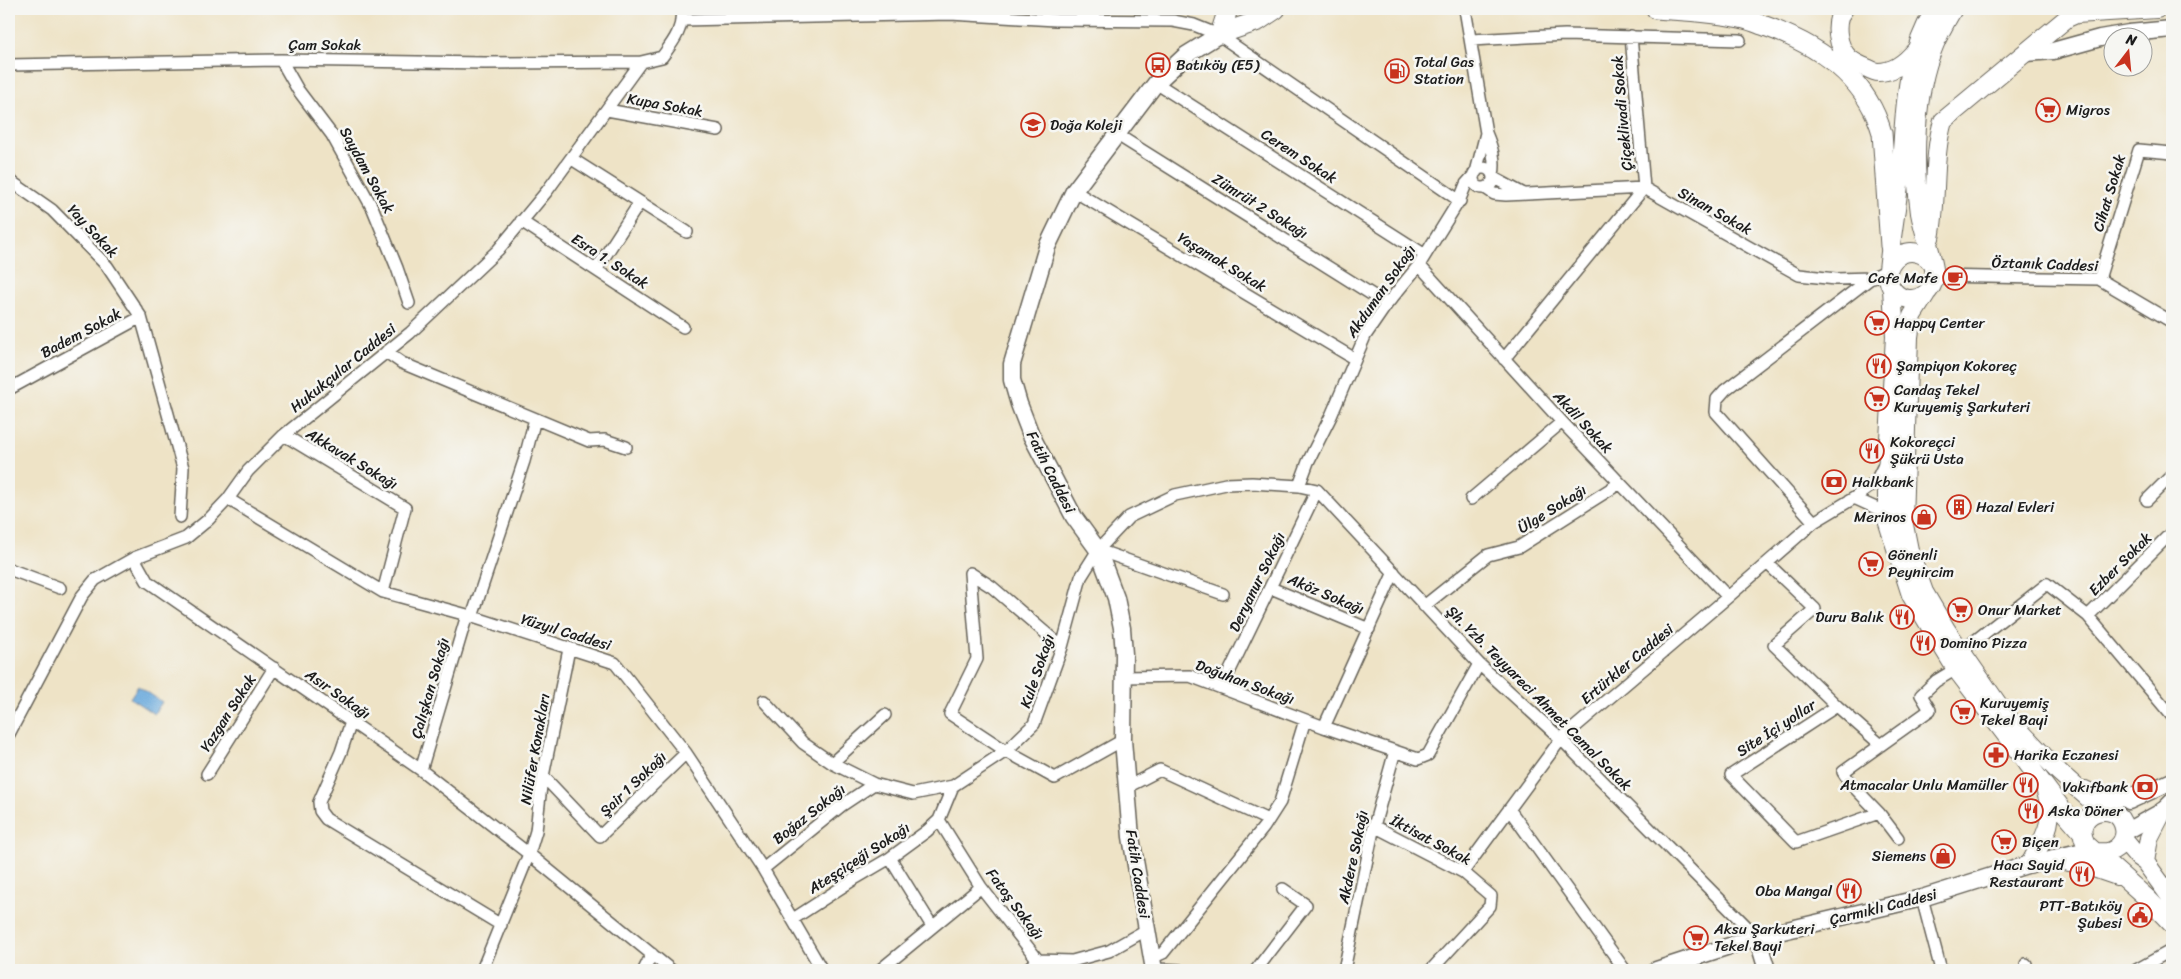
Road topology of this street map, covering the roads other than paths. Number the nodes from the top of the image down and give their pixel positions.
1 (1228, 9) edge
2 (1276, 9) edge
3 (1465, 9) edge
4 (1656, 9) edge
5 (1844, 9) edge
6 (2157, 9) edge
7 (950, 11) edge
8 (1942, 13) edge
9 (682, 14) edge
10 (2172, 30) edge
11 (1220, 34) junction
12 (1631, 36) junction
13 (1471, 40) junction
14 (1740, 40) dead end
15 (1915, 51) junction
16 (2026, 52) junction
17 (281, 60) junction
18 (641, 62) junction
19 (9, 64) edge
20 (1156, 82) junction
21 (607, 110) junction
22 (718, 130) dead end
23 (1116, 134) junction
24 (1486, 134) junction
25 (2172, 153) edge
26 (572, 158) junction
27 (1475, 174) junction
28 (1493, 176) junction
29 (9, 180) edge
30 (1484, 188) junction
31 (1644, 188) junction
32 (1074, 191) junction
33 (1522, 193) junction
34 (1460, 200) junction
35 (640, 202) junction
36 (521, 220) junction
37 (688, 232) dead end
38 (1890, 246) junction
39 (1422, 260) junction
40 (1931, 262) junction
41 (596, 270) junction
42 (1888, 270) junction
43 (1871, 278) junction
44 (2099, 278) junction
45 (1892, 289) junction
46 (1926, 294) junction
47 (409, 303) dead end
48 (1387, 304) junction
49 (141, 317) junction
50 (2172, 322) edge
51 (683, 327) dead end
52 (386, 352) junction
53 (1504, 358) junction
54 (1354, 359) junction
55 (9, 389) edge
56 (535, 419) junction
57 (1562, 422) junction
58 (284, 435) junction
59 (626, 447) dead end
60 (1889, 455) junction
61 (2172, 475) edge
62 (1620, 483) junction
63 (1299, 486) junction
64 (1317, 490) junction
65 (1854, 498) junction
66 (228, 499) junction
67 (1471, 499) dead end
68 (2147, 500) dead end
69 (180, 517) dead end
70 (1888, 520) junction
71 (1814, 522) junction
72 (2172, 532) edge
73 (1098, 550) junction
74 (134, 558) junction
75 (1767, 563) junction
76 (9, 569) edge
77 (1394, 572) junction
78 (60, 588) dead end
79 (1271, 588) junction
80 (382, 592) junction
81 (1223, 594) dead end
82 (1728, 598) junction
83 (1424, 606) junction
84 (470, 616) junction
85 (2088, 616) junction
86 (1369, 629) junction
87 (1062, 647) junction
88 (569, 649) junction
89 (1962, 651) junction
90 (1479, 664) junction
91 (274, 668) junction
92 (1956, 669) junction
93 (1123, 677) junction
94 (1222, 687) junction
95 (764, 701) dead end
96 (1837, 706) junction
97 (885, 715) dead end
98 (2172, 716) edge
99 (1305, 720) junction
100 (351, 722) junction
101 (1324, 727) junction
102 (9, 734) edge
103 (1123, 740) junction
104 (1561, 740) junction
105 (1881, 745) junction
106 (1006, 751) junction
107 (1395, 751) junction
108 (686, 753) junction
109 (832, 763) junction
110 (421, 770) junction
111 (206, 774) dead end
112 (543, 776) junction
113 (2066, 778) junction
114 (2172, 781) edge
115 (2042, 782) junction
116 (874, 784) junction
117 (953, 786) junction
118 (1127, 787) junction
119 (2140, 795) junction
120 (2168, 807) edge
121 (1510, 809) junction
122 (1877, 810) junction
123 (2106, 811) junction
124 (939, 820) junction
125 (1268, 820) junction
126 (1374, 826) junction
127 (2124, 836) junction
128 (1898, 838) dead end
129 (2088, 843) junction
130 (529, 854) junction
131 (890, 858) junction
132 (2053, 859) junction
133 (2145, 862) junction
134 (2030, 864) junction
135 (763, 869) junction
136 (1463, 872) junction
137 (2126, 879) junction
138 (981, 887) junction
139 (1283, 889) dead end
140 (1922, 898) junction
141 (2172, 899) edge
142 (793, 919) junction
143 (2172, 924) edge
144 (501, 925) junction
145 (932, 926) junction
146 (1146, 930) junction
147 (1757, 937) junction
148 (2172, 950) edge
149 (652, 954) junction
150 (1038, 960) junction
151 (1052, 965) edge
152 (1153, 966) edge
153 (487, 969) edge
154 (644, 970) edge
155 (671, 970) edge
156 (822, 970) edge
157 (880, 970) edge
158 (1026, 970) edge
159 (1179, 970) edge
160 (1256, 970) edge
161 (1344, 970) edge
162 (1431, 970) edge
163 (1625, 970) edge
164 (1656, 970) edge
165 (1767, 970) edge
166 (1941, 970) edge
167 (2136, 970) edge

1 - 11 highway
2 - 11 highway
3 - 13 street
4 - 38 highway
5 - 15 main road
6 - 16 main road
7 - 9 street
7 - 11 street
8 - 15 main road
8 - 40 main road
9 - 18 street
10 - 16 main road
11 - 20 main road, Fatih Caddesi
11 - 34 street
12 - 13 street
12 - 14 street
12 - 31 street, Çiçeklivadi Sokak
13 - 24 street
15 - 38 main road
16 - 40 main road
17 - 18 street, Çam Sokak
17 - 19 street, Çam Sokak
17 - 47 street, Saydam Sokak
18 - 21 street, Hukukçular Caddesi
20 - 23 main road, Fatih Caddesi
20 - 39 street, Cerem Sokak
21 - 22 street, Kupa Sokak
21 - 26 street, Hukukçular Caddesi
23 - 32 main road, Fatih Caddesi
23 - 48 street, Zümrüt 2 Sokağı
24 - 27 street, Akduman Sokağı
24 - 28 street
25 - 44 street, Cihat Sokak
26 - 35 street
26 - 36 street, Hukukçular Caddesi
27 - 28 street
27 - 30 street
27 - 34 street, Akduman Sokağı
28 - 30 street
28 - 33 street
29 - 49 street, Yay Sokak
30 - 33 street
30 - 34 street, Akduman Sokağı
31 - 33 street
31 - 43 street, Sinan Sokak
31 - 53 street
32 - 54 street, Yaşamak Sokak
32 - 73 main road, Fatih Caddesi
34 - 39 street, Akduman Sokağı
35 - 37 street
35 - 41 street
36 - 41 street, Esra 1. Sokak
36 - 52 street, Hukukçular Caddesi
38 - 42 main road
39 - 48 street, Akduman Sokağı
39 - 53 street, Akdil Sokak
40 - 42 main road
40 - 44 street, Öztanık Caddesi
40 - 46 main road
41 - 51 street, Esra 1. Sokak
42 - 43 street, Sinan Sokak
42 - 45 main road
43 - 45 street
43 - 71 street
44 - 50 street, Öztanık Caddesi
45 - 46 main road
45 - 60 main road
46 - 89 main road
48 - 54 street, Akduman Sokağı
49 - 55 street, Badem Sokak
49 - 69 street, Yay Sokak
52 - 56 street
52 - 58 street, Hukukçular Caddesi
53 - 57 street, Akdil Sokak
54 - 63 street, Akduman Sokağı
56 - 59 street
56 - 84 street, Çalışkan Sokağı
57 - 62 street, Akdil Sokak
57 - 67 street
58 - 66 street, Hukukçular Caddesi
58 - 80 street, Akkavak Sokağı
60 - 65 street, Ertürkler Caddesi
60 - 70 main road
61 - 68 street
62 - 82 street, Akdil Sokak
62 - 83 street, Ülge Sokağı
63 - 64 street
63 - 73 street, Kule Sokağı
64 - 77 street, Şh. Yzb. Teyyareci Ahmet Cemal Sokak
64 - 79 street, Deryanur Sokağı
65 - 70 street
65 - 71 street, Ertürkler Caddesi
66 - 74 street, Hukukçular Caddesi
66 - 80 street, Yüzyıl Caddesi
70 - 92 main road
71 - 75 street, Ertürkler Caddesi
72 - 85 street, Ezber Sokak
73 - 81 street
73 - 87 street, Kule Sokağı
73 - 93 main road, Fatih Caddesi
74 - 91 street, Asır Sokağı
74 - 102 street, Hukukçular Caddesi
75 - 82 street, Ertürkler Caddesi
75 - 96 street, Site İçi yollar
76 - 78 street
77 - 83 street, Şh. Yzb. Teyyareci Ahmet Cemal Sokak
77 - 86 street
79 - 86 street, Aköz Sokağı
79 - 94 street, Deryanur Sokağı
80 - 84 street, Yüzyıl Caddesi
82 - 104 street, Ertürkler Caddesi
83 - 90 street, Şh. Yzb. Teyyareci Ahmet Cemal Sokak
84 - 88 street, Yüzyıl Caddesi
84 - 110 street, Çalışkan Sokağı
85 - 89 street
85 - 98 street
86 - 101 street
87 - 106 street, Kule Sokağı
87 - 106 street
88 - 108 street, Yüzyıl Caddesi
88 - 112 street, Nilüfer Konakları
89 - 113 main road
90 - 104 street, Şh. Yzb. Teyyareci Ahmet Cemal Sokak
90 - 107 street, Doğuhan Sokağı
91 - 100 street, Asır Sokağı
91 - 111 street, Yazgan Sokak
92 - 105 street
92 - 115 main road
93 - 94 street, Doğuhan Sokağı
93 - 103 main road, Fatih Caddesi
94 - 99 street, Doğuhan Sokağı
95 - 109 street, Kule Sokağı
96 - 105 street, Site İçi yollar
96 - 122 street, Site İçi yollar
97 - 109 street
99 - 101 street, Doğuhan Sokağı
99 - 125 street
100 - 110 street, Asır Sokağı
100 - 144 street
101 - 107 street, Doğuhan Sokağı
103 - 106 street
103 - 118 main road, Fatih Caddesi
104 - 121 street, Ertürkler Caddesi
104 - 147 street, Şh. Yzb. Teyyareci Ahmet Cemal Sokak
105 - 122 street
106 - 117 street, Kule Sokağı
107 - 126 street, Akdere Sokağı
108 - 112 street, Şair 1 Sokağı
108 - 135 street, Yüzyıl Caddesi
109 - 116 street, Kule Sokağı
110 - 130 street, Asır Sokağı
112 - 130 street, Nilüfer Konakları
113 - 119 main road
113 - 123 main road
114 - 119 main road
115 - 129 main road
115 - 134 main road
116 - 117 street, Kule Sokağı
116 - 135 street, Boğaz Sokağı
117 - 124 street
118 - 125 street
118 - 146 main road, Fatih Caddesi
119 - 123 main road
120 - 127 main road
120 - 133 main road
121 - 136 street, Ertürkler Caddesi
121 - 163 street
122 - 128 street
123 - 127 main road
123 - 129 main road
124 - 131 street, Ateşçiçeği Sokağı
124 - 138 street, Fatoş Sokağı
125 - 152 street
126 - 136 street, İktisat Sokak
126 - 161 street, Akdere Sokağı
127 - 129 main road
127 - 133 main road
129 - 132 main road, Çarmıklı Caddesi
129 - 134 main road
129 - 137 main road
130 - 144 street, Nilüfer Konakları
130 - 149 street, Asır Sokağı
131 - 142 street, Ateşçiçeği Sokağı
131 - 145 street
132 - 134 main road, Çarmıklı Caddesi
132 - 137 main road
133 - 141 main road
134 - 140 main road, Çarmıklı Caddesi
135 - 142 street, Yüzyıl Caddesi
136 - 162 street, İktisat Sokak
137 - 143 main road
138 - 145 street
138 - 150 street, Fatoş Sokağı
139 - 160 street
140 - 147 main road, Çarmıklı Caddesi
140 - 166 street
142 - 156 street, Yüzyıl Caddesi
144 - 153 street, Nilüfer Konakları
145 - 157 street
146 - 151 street, Fatoş Sokağı
146 - 152 main road, Fatih Caddesi
147 - 164 main road, Çarmıklı Caddesi
147 - 165 main road
148 - 167 street
149 - 154 street
149 - 155 street, Asır Sokağı
150 - 151 street, Fatoş Sokağı
150 - 158 street
152 - 159 street

